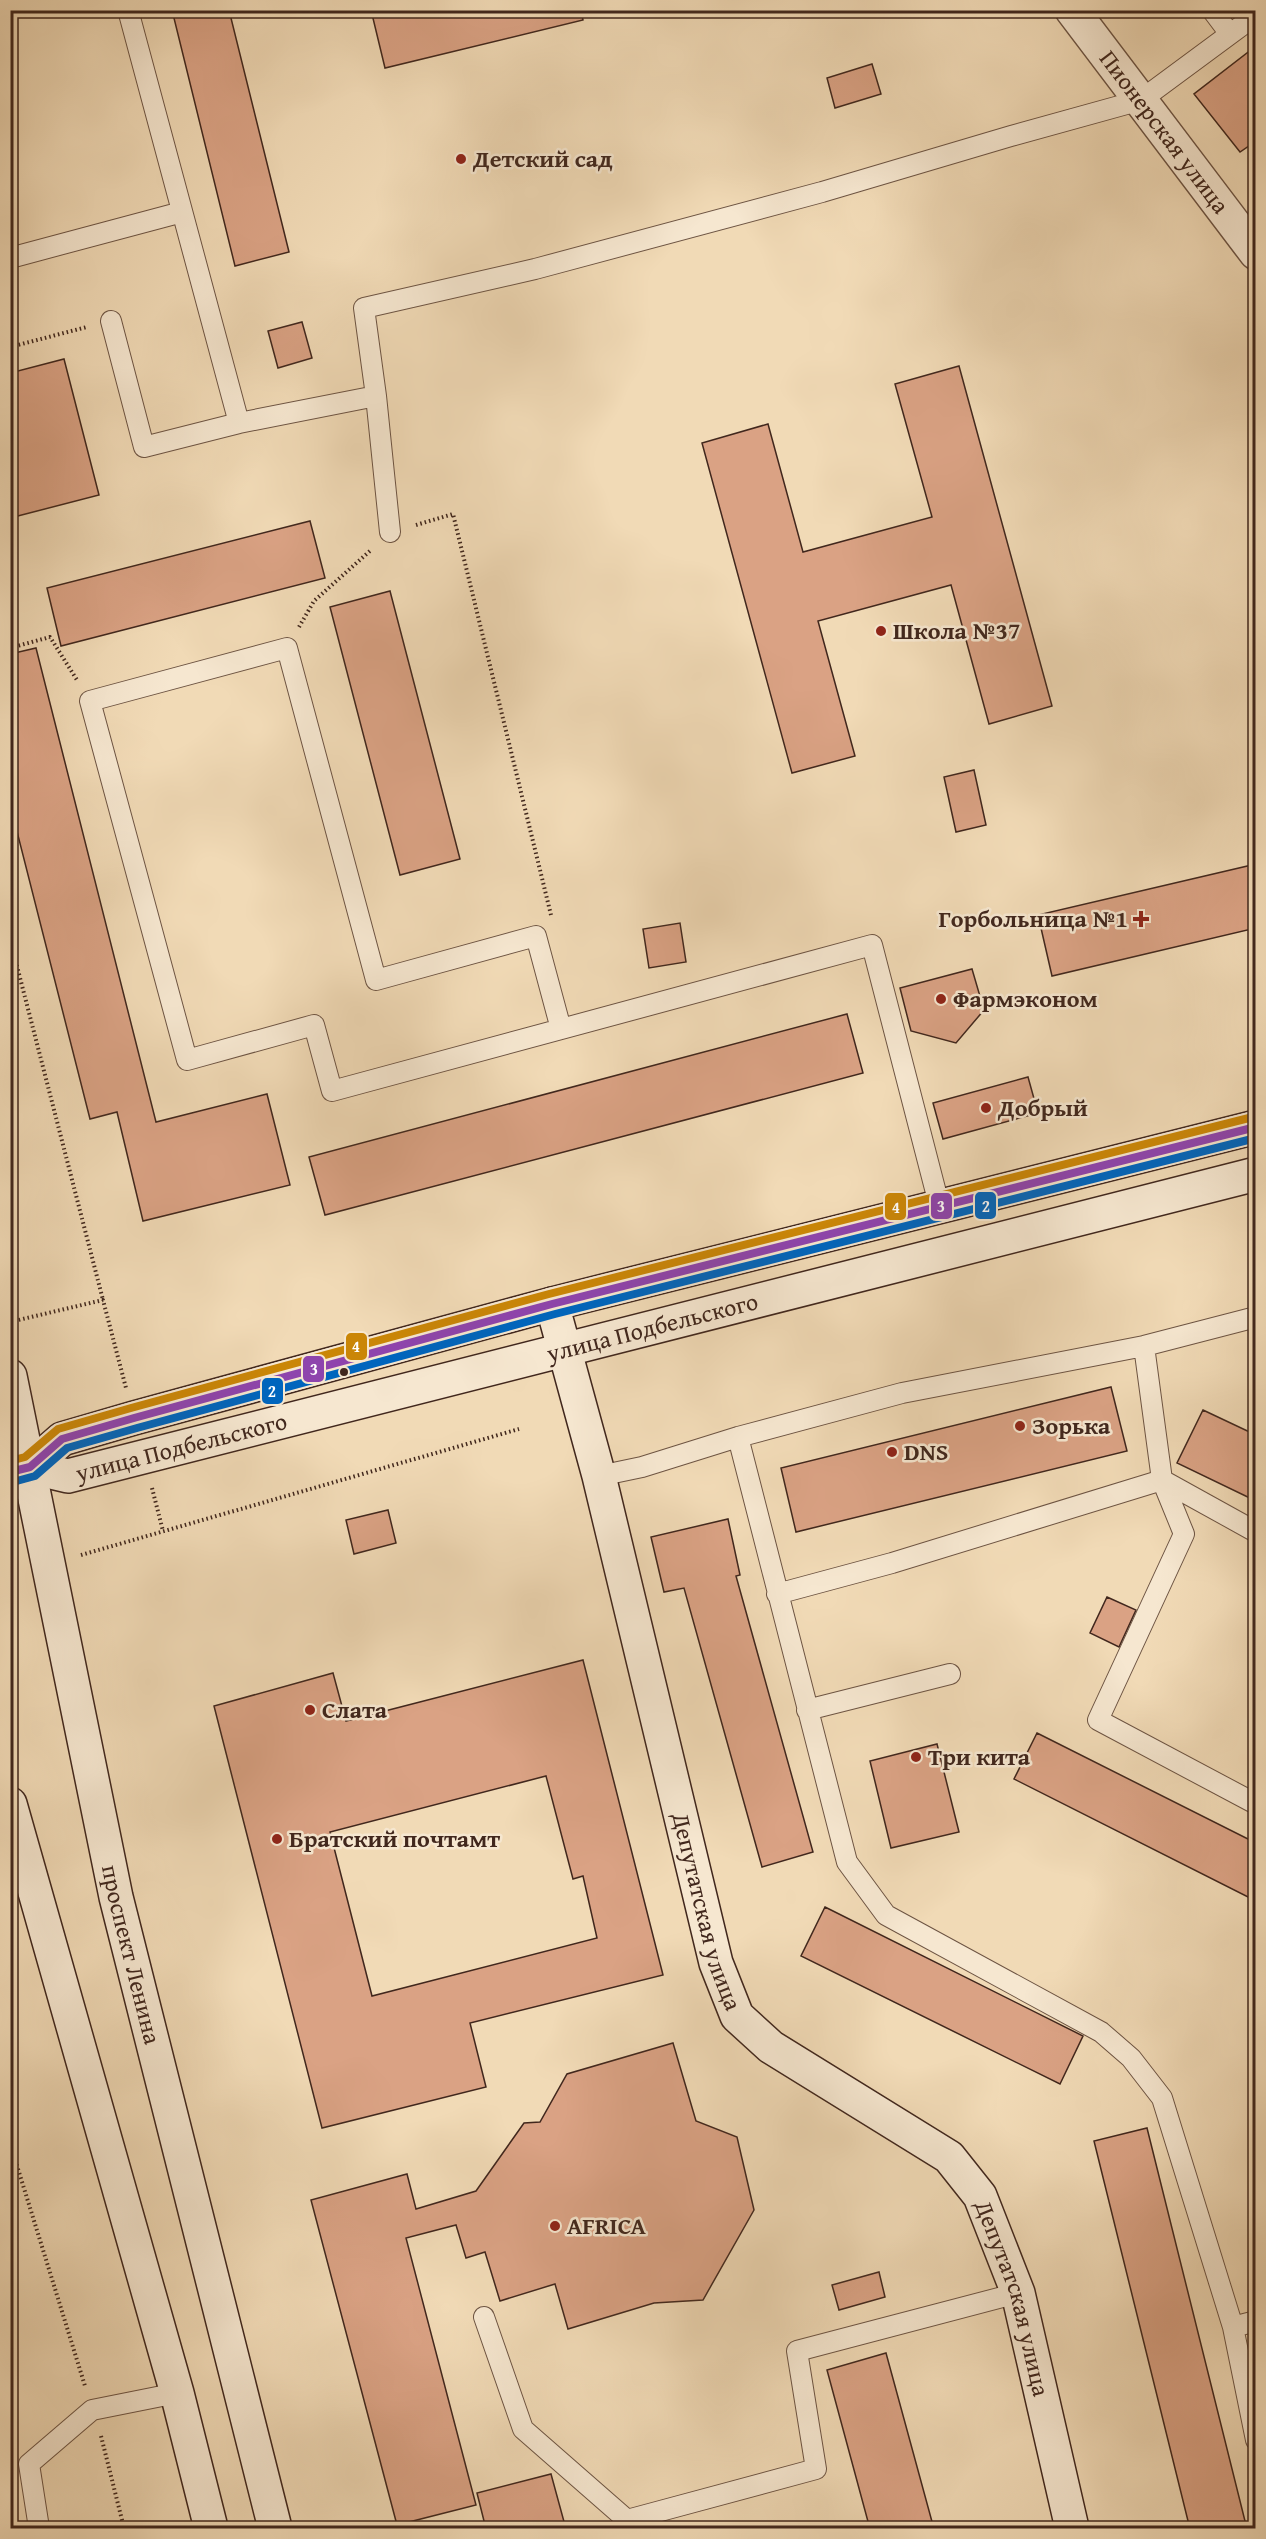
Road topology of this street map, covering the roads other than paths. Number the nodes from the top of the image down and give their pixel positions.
1 (128, 10) edge
2 (1072, 10) edge
3 (1212, 10) edge
4 (1256, 15) edge
5 (1230, 34) junction
6 (1141, 100) junction
7 (182, 212) junction
8 (1256, 253) edge
9 (10, 258) edge
10 (111, 321) road end
11 (376, 396) junction
12 (239, 423) junction
13 (390, 532) road end
14 (561, 1029) junction
15 (1256, 1127) edge
16 (1256, 1174) edge
17 (940, 1208) junction
18 (552, 1304) junction
19 (1256, 1317) edge
20 (1144, 1346) junction
21 (565, 1350) junction
22 (10, 1376) edge
23 (738, 1437) junction
24 (20, 1469) edge
25 (599, 1476) junction
26 (1162, 1480) junction
27 (1256, 1532) edge
28 (777, 1594) junction
29 (950, 1674) dead end
30 (807, 1710) junction
31 (10, 1804) edge
32 (1256, 1804) edge
33 (1018, 2293) junction
34 (484, 2317) dead end
35 (1256, 2321) edge
36 (1233, 2327) junction
37 (177, 2393) junction
38 (1256, 2440) edge
39 (39, 2529) edge
40 (210, 2529) edge
41 (275, 2529) edge
42 (1072, 2529) edge

1 - 7 lane
2 - 6 main road, Пионерская улица
3 - 5 lane
4 - 5 lane
5 - 6 lane
6 - 8 main road, Пионерская улица
6 - 11 lane
7 - 9 lane
7 - 12 lane
10 - 12 lane
11 - 12 lane
11 - 13 lane
14 - 14 lane
14 - 17 lane
15 - 17 main road, улица Подбельского
16 - 21 main road, улица Подбельского
17 - 18 main road, улица Подбельского
18 - 21 main road, Депутатская улица
18 - 24 main road, улица Подбельского
19 - 20 lane
20 - 23 lane
20 - 26 lane
21 - 24 main road, улица Подбельского
21 - 25 main road, Депутатская улица
22 - 24 main road, проспект Ленина
23 - 25 lane
23 - 28 lane
24 - 41 main road, проспект Ленина
25 - 33 main road, Депутатская улица
26 - 27 lane
26 - 28 lane
26 - 32 lane
28 - 30 lane
29 - 30 lane
30 - 36 lane
31 - 37 main road
33 - 34 lane
33 - 42 main road, Депутатская улица
35 - 36 lane
36 - 38 lane
37 - 39 lane
37 - 40 main road

